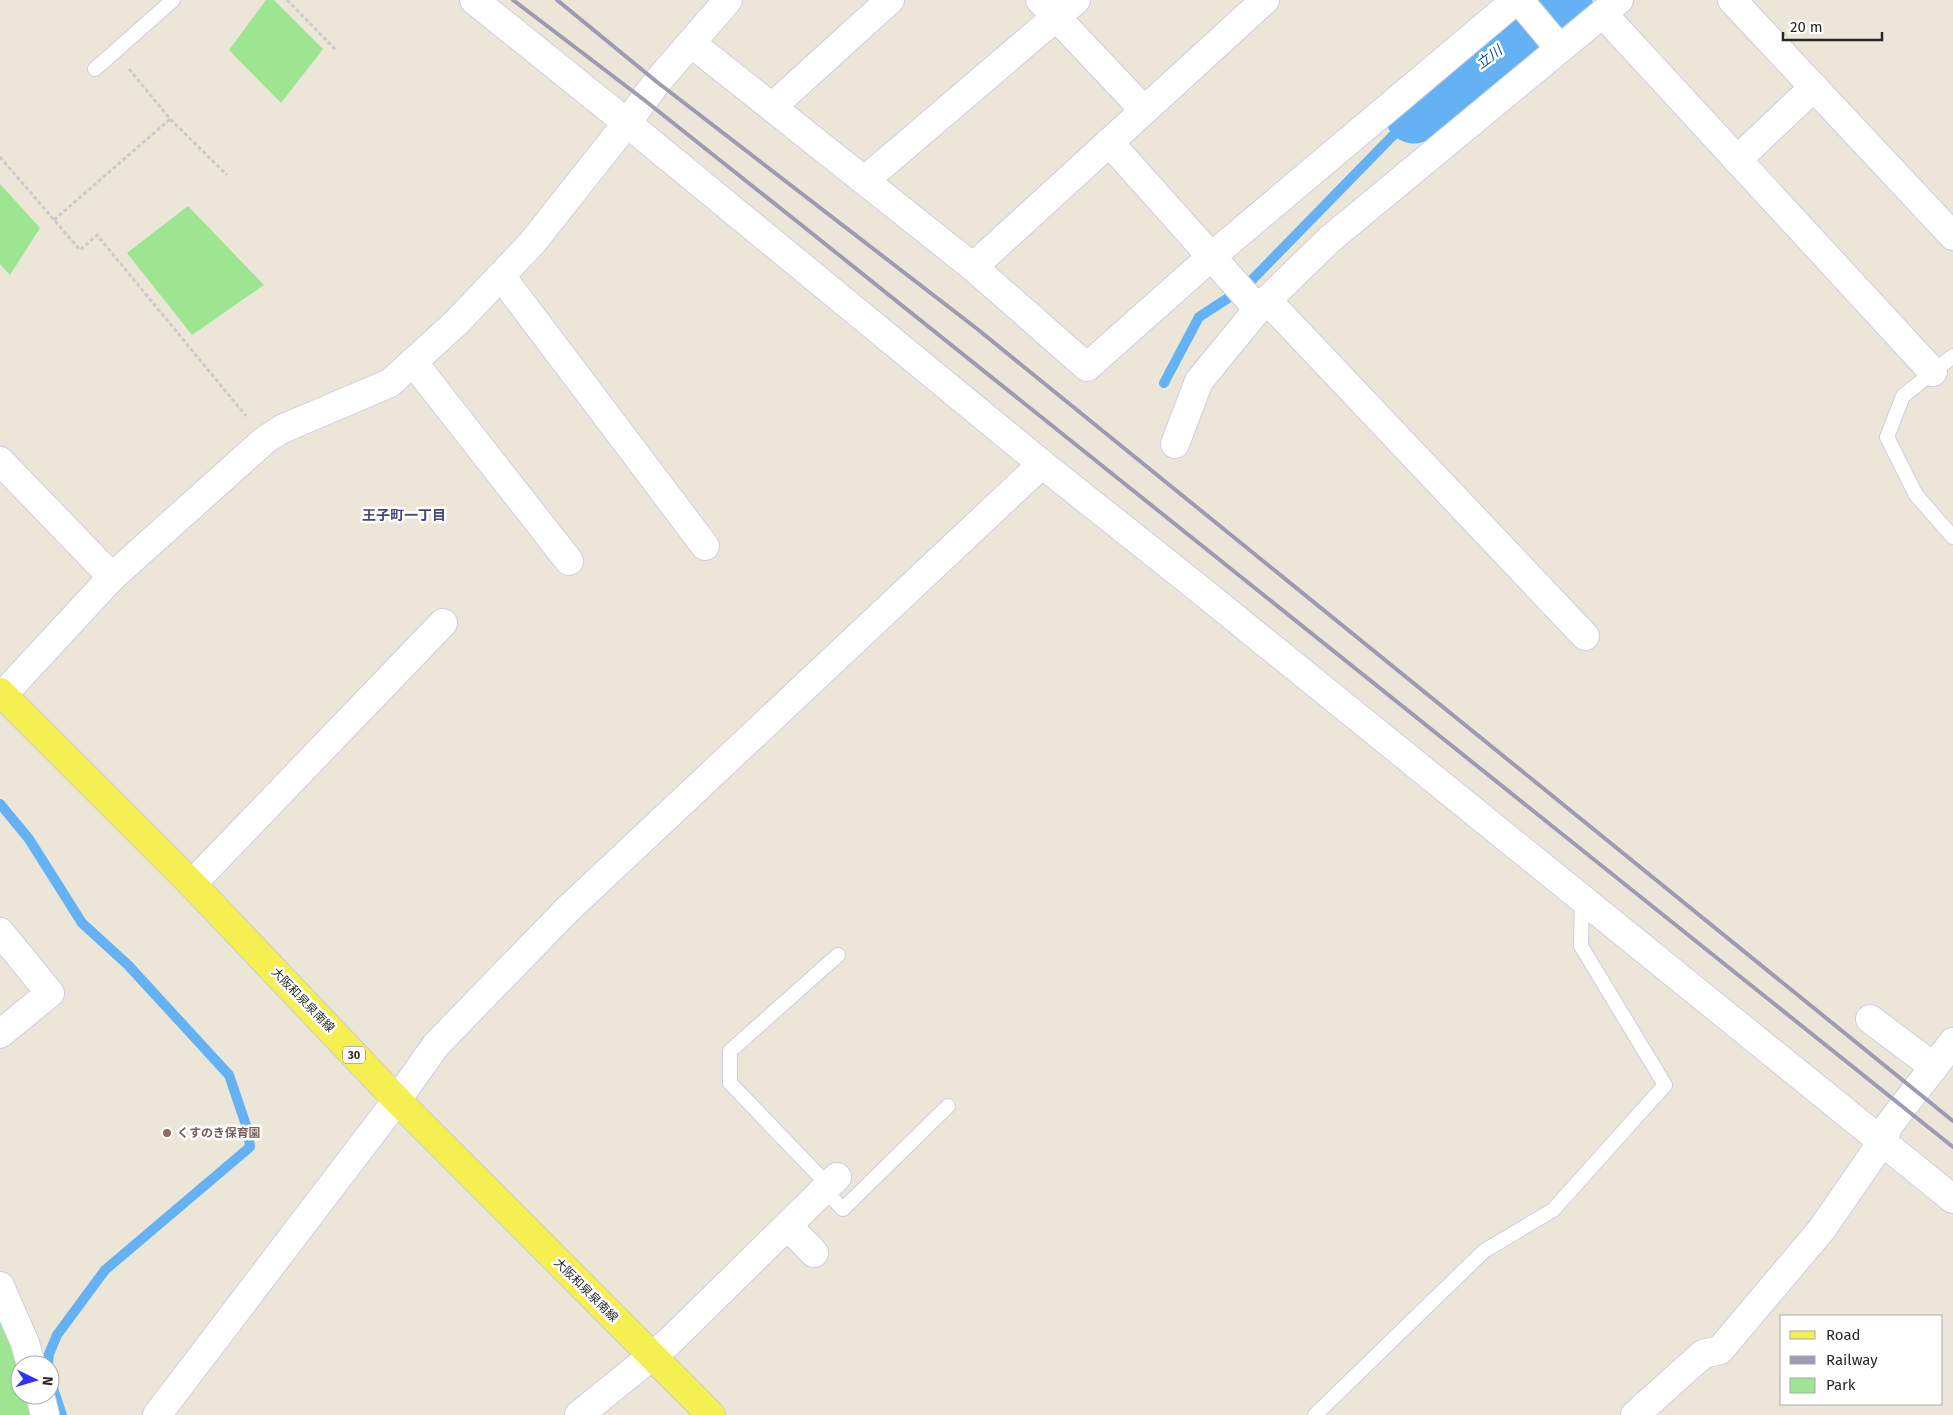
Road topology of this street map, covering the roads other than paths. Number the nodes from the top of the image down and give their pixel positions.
1 (173, 0) edge
2 (474, 0) edge
3 (728, 0) edge
4 (890, 0) edge
5 (1076, 0) edge
6 (1265, 0) edge
7 (1732, 0) edge
8 (1521, 4) edge
9 (1611, 7) edge
10 (1048, 9) edge
11 (691, 43) junction
12 (1558, 46) junction
13 (95, 69) dead end
14 (1814, 87) junction
15 (772, 107) junction
16 (1144, 110) junction
17 (627, 123) junction
18 (1109, 142) junction
19 (1737, 160) junction
20 (864, 180) junction
21 (1953, 236) edge
22 (1219, 264) junction
23 (973, 266) junction
24 (501, 276) junction
25 (1260, 305) junction
26 (413, 362) junction
27 (1943, 364) edge
28 (1175, 444) dead end
29 (0, 461) edge
30 (1042, 464) junction
31 (1953, 537) edge
32 (705, 546) dead end
33 (569, 561) dead end
34 (112, 577) junction
35 (444, 623) dead end
36 (1585, 636) dead end
37 (1, 695) edge
38 (192, 884) junction
39 (1582, 899) junction
40 (0, 932) edge
41 (838, 956) dead end
42 (1870, 1019) dead end
43 (0, 1034) edge
44 (1953, 1042) edge
45 (1934, 1067) junction
46 (397, 1100) junction
47 (948, 1106) dead end
48 (1882, 1142) junction
49 (830, 1184) junction
50 (1953, 1199) edge
51 (788, 1226) junction
52 (814, 1252) dead end
53 (0, 1286) edge
54 (28, 1355) edge
55 (651, 1356) junction
56 (157, 1415) edge
57 (579, 1415) edge
58 (711, 1415) edge
59 (1315, 1415) edge
60 (1635, 1415) edge

1 - 13 lane
2 - 17 street
3 - 11 street
4 - 15 street
5 - 10 street
6 - 16 street
7 - 14 street
8 - 12 street
8 - 22 street
9 - 12 street
9 - 19 street
10 - 16 street
10 - 20 street
11 - 15 street
11 - 17 street
12 - 25 street
14 - 19 street
14 - 21 street
15 - 20 street
16 - 18 street
17 - 24 street
17 - 30 street
18 - 22 street
18 - 23 street
19 - 27 street
20 - 23 street
22 - 23 street
22 - 25 street
24 - 26 street
24 - 32 street
25 - 28 street
25 - 36 street
26 - 33 street
26 - 34 street
27 - 31 lane
29 - 34 street
30 - 39 street
30 - 46 street
34 - 37 street
35 - 38 street
37 - 38 main road, 大阪和泉泉南線 / 30
38 - 46 main road, 大阪和泉泉南線 / 30
39 - 48 street
39 - 59 lane
40 - 43 street
41 - 49 lane
42 - 45 street
44 - 45 street
45 - 48 street
46 - 55 main road, 大阪和泉泉南線 / 30
46 - 56 street
47 - 49 lane
48 - 50 street
48 - 60 street
49 - 51 street
51 - 52 street
51 - 55 street
53 - 54 street
55 - 57 street
55 - 58 main road, 大阪和泉泉南線 / 30

